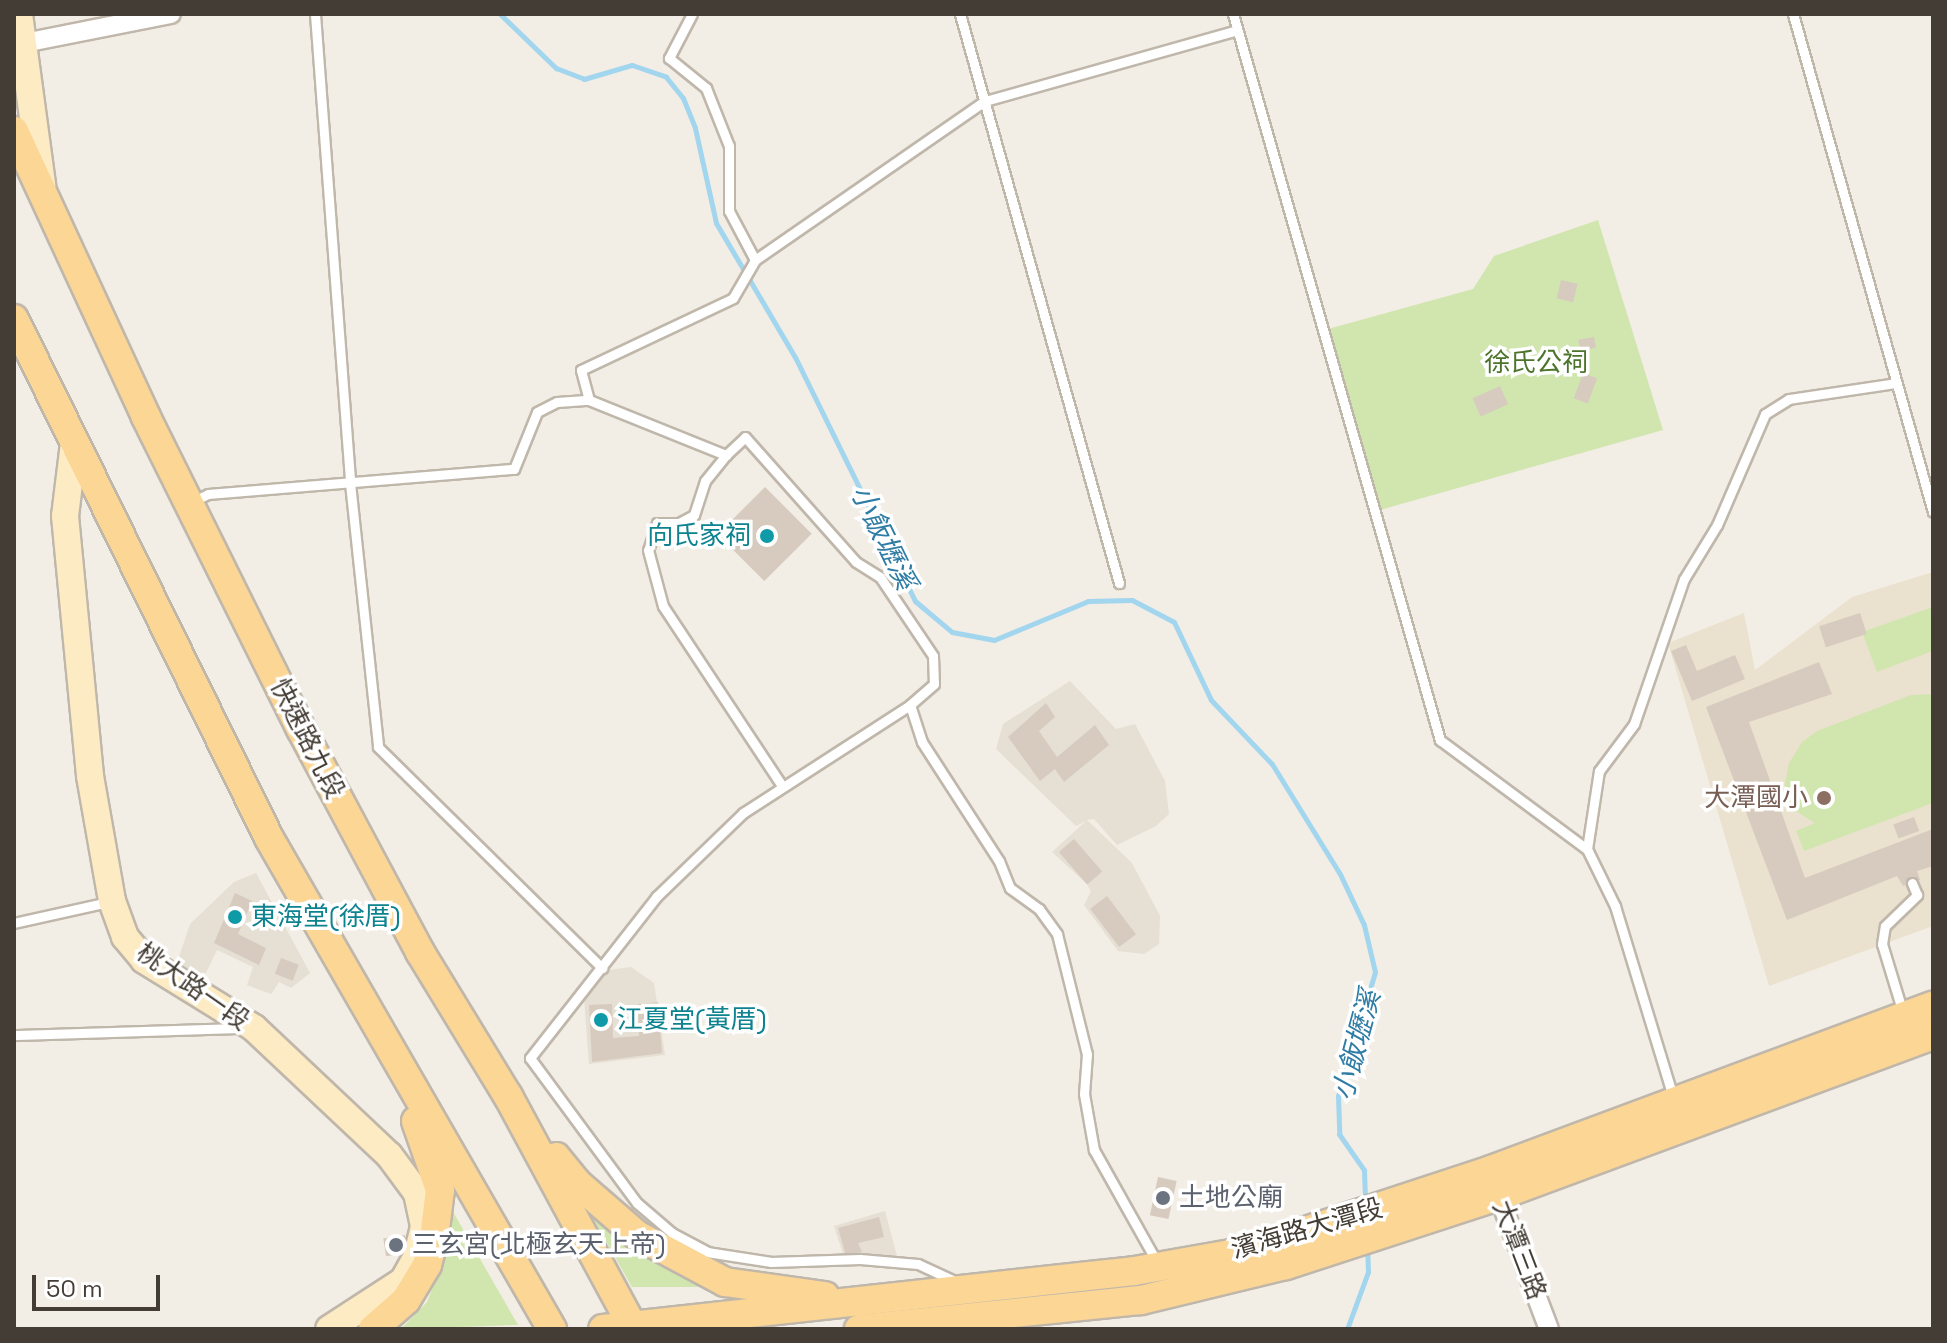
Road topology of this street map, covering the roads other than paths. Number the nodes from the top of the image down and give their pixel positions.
1 (19, 14) edge
2 (171, 14) edge
3 (315, 14) edge
4 (692, 14) edge
5 (960, 14) edge
6 (1233, 14) edge
7 (1793, 14) edge
8 (1237, 30) junction
9 (19, 44) edge
10 (985, 101) junction
11 (14, 131) edge
12 (43, 193) junction
13 (755, 260) junction
14 (14, 319) edge
15 (1896, 383) junction
16 (589, 400) junction
17 (74, 443) junction
18 (726, 455) junction
19 (350, 483) junction
20 (189, 503) junction
21 (1933, 512) edge
22 (1119, 583) dead end
23 (910, 705) junction
24 (781, 784) junction
25 (1587, 849) junction
26 (1912, 883) dead end
27 (112, 901) junction
28 (14, 923) edge
29 (602, 968) junction
30 (1933, 1006) edge
31 (254, 1028) junction
32 (1917, 1031) edge
33 (14, 1035) edge
34 (398, 1067) junction
35 (508, 1096) junction
36 (1674, 1101) junction
37 (1494, 1183) junction
38 (1353, 1230) junction
39 (1159, 1265) junction
40 (972, 1289) junction
41 (1167, 1294) junction
42 (860, 1316) edge
43 (633, 1327) edge
44 (329, 1329) edge
45 (373, 1329) edge
46 (552, 1329) edge
47 (603, 1329) edge
48 (1549, 1329) edge

1 - 9 street
2 - 9 street
3 - 19 lane
4 - 13 lane
5 - 10 lane
6 - 8 lane
7 - 15 lane
8 - 10 lane
8 - 25 lane
9 - 12 street
10 - 13 lane
10 - 22 lane
11 - 12 main road, 快速路九段
12 - 20 main road, 快速路九段
13 - 16 lane
14 - 17 main road
15 - 21 lane
15 - 25 lane
16 - 18 lane
16 - 19 lane
17 - 27 street, 桃大路一段
17 - 34 main road
18 - 23 lane
18 - 24 lane
19 - 20 lane
19 - 29 lane
20 - 35 main road, 快速路九段
23 - 24 lane
23 - 39 lane
24 - 29 lane
25 - 36 lane
26 - 32 lane
27 - 28 lane
27 - 31 street, 桃大路一段
29 - 40 lane
30 - 32 main road, 濱海路大潭段
31 - 33 lane
31 - 44 street, 桃大路一段
32 - 36 main road, 濱海路大潭段
32 - 37 main road, 濱海路大潭段
34 - 45 main road
34 - 46 main road
35 - 42 main road
35 - 43 main road, 快速路九段
36 - 37 main road, 濱海路大潭段
37 - 38 main road, 濱海路大潭段
37 - 48 street, 大潭三路
38 - 39 main road, 濱海路大潭段
38 - 41 main road, 濱海路大潭段
39 - 40 main road, 濱海路大潭段
39 - 41 lane
40 - 42 main road, 濱海路大潭段
41 - 42 main road, 濱海路大潭段
42 - 43 main road, 濱海路大潭段
43 - 47 main road, 濱海路大潭段

